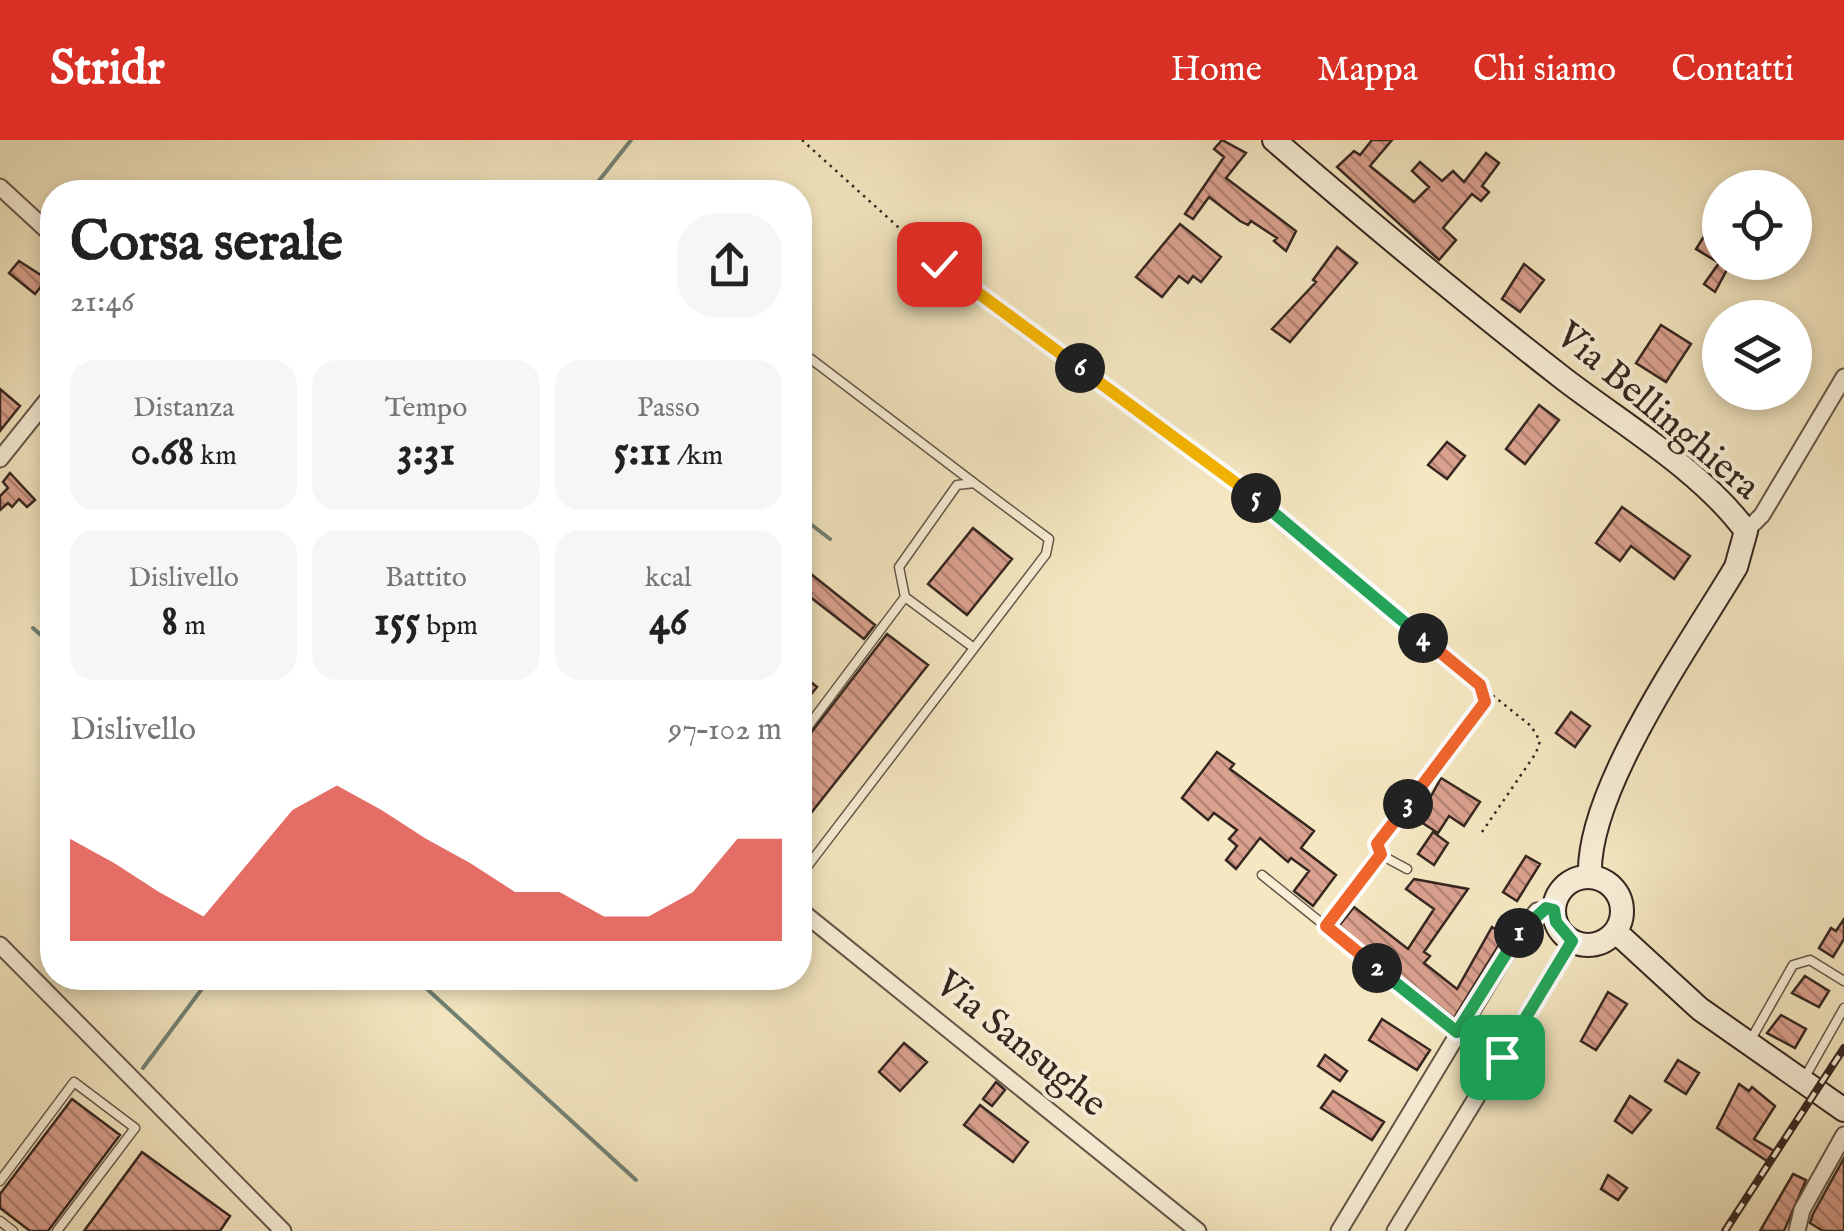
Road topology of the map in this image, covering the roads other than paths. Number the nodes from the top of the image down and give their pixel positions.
1 (1274, 140) edge
2 (0, 187) edge
3 (40, 223) edge
4 (812, 360) edge
5 (1844, 377) edge
6 (40, 409) edge
7 (0, 459) edge
8 (974, 484) junction
9 (1746, 531) junction
10 (905, 597) junction
11 (974, 648) junction
12 (812, 720) edge
13 (812, 860) edge
14 (1407, 869) dead end
15 (1262, 875) dead end
16 (1590, 876) junction
17 (1554, 910) junction
18 (812, 920) edge
19 (1326, 926) junction
20 (1616, 932) junction
21 (1572, 941) junction
22 (0, 945) edge
23 (1844, 981) edge
24 (40, 985) edge
25 (45, 990) edge
26 (1844, 1008) edge
27 (1457, 1032) junction
28 (1748, 1044) junction
29 (1802, 1081) junction
30 (1844, 1110) edge
31 (1844, 1135) edge
32 (0, 1181) edge
33 (0, 1221) edge
34 (13, 1231) edge
35 (56, 1231) edge
36 (283, 1231) edge
37 (1198, 1231) edge
38 (1339, 1231) edge
39 (1395, 1231) edge
40 (1797, 1231) edge

1 - 9 street, Via Bellinghiera
2 - 3 street
4 - 8 lane
5 - 9 street
6 - 7 street
8 - 10 lane
8 - 11 lane
9 - 16 street, Via Bellinghiera
10 - 11 lane
10 - 12 lane
11 - 13 lane
14 - 19 lane
15 - 19 lane
16 - 17 street
16 - 20 street
17 - 21 street
17 - 27 street
18 - 37 street, Via Sansughe
19 - 27 lane
20 - 21 street
20 - 28 street
21 - 39 street
22 - 24 street
23 - 28 lane
25 - 36 street
26 - 29 lane
27 - 38 street
28 - 29 street
29 - 30 street
31 - 40 street
32 - 35 lane
33 - 34 lane

